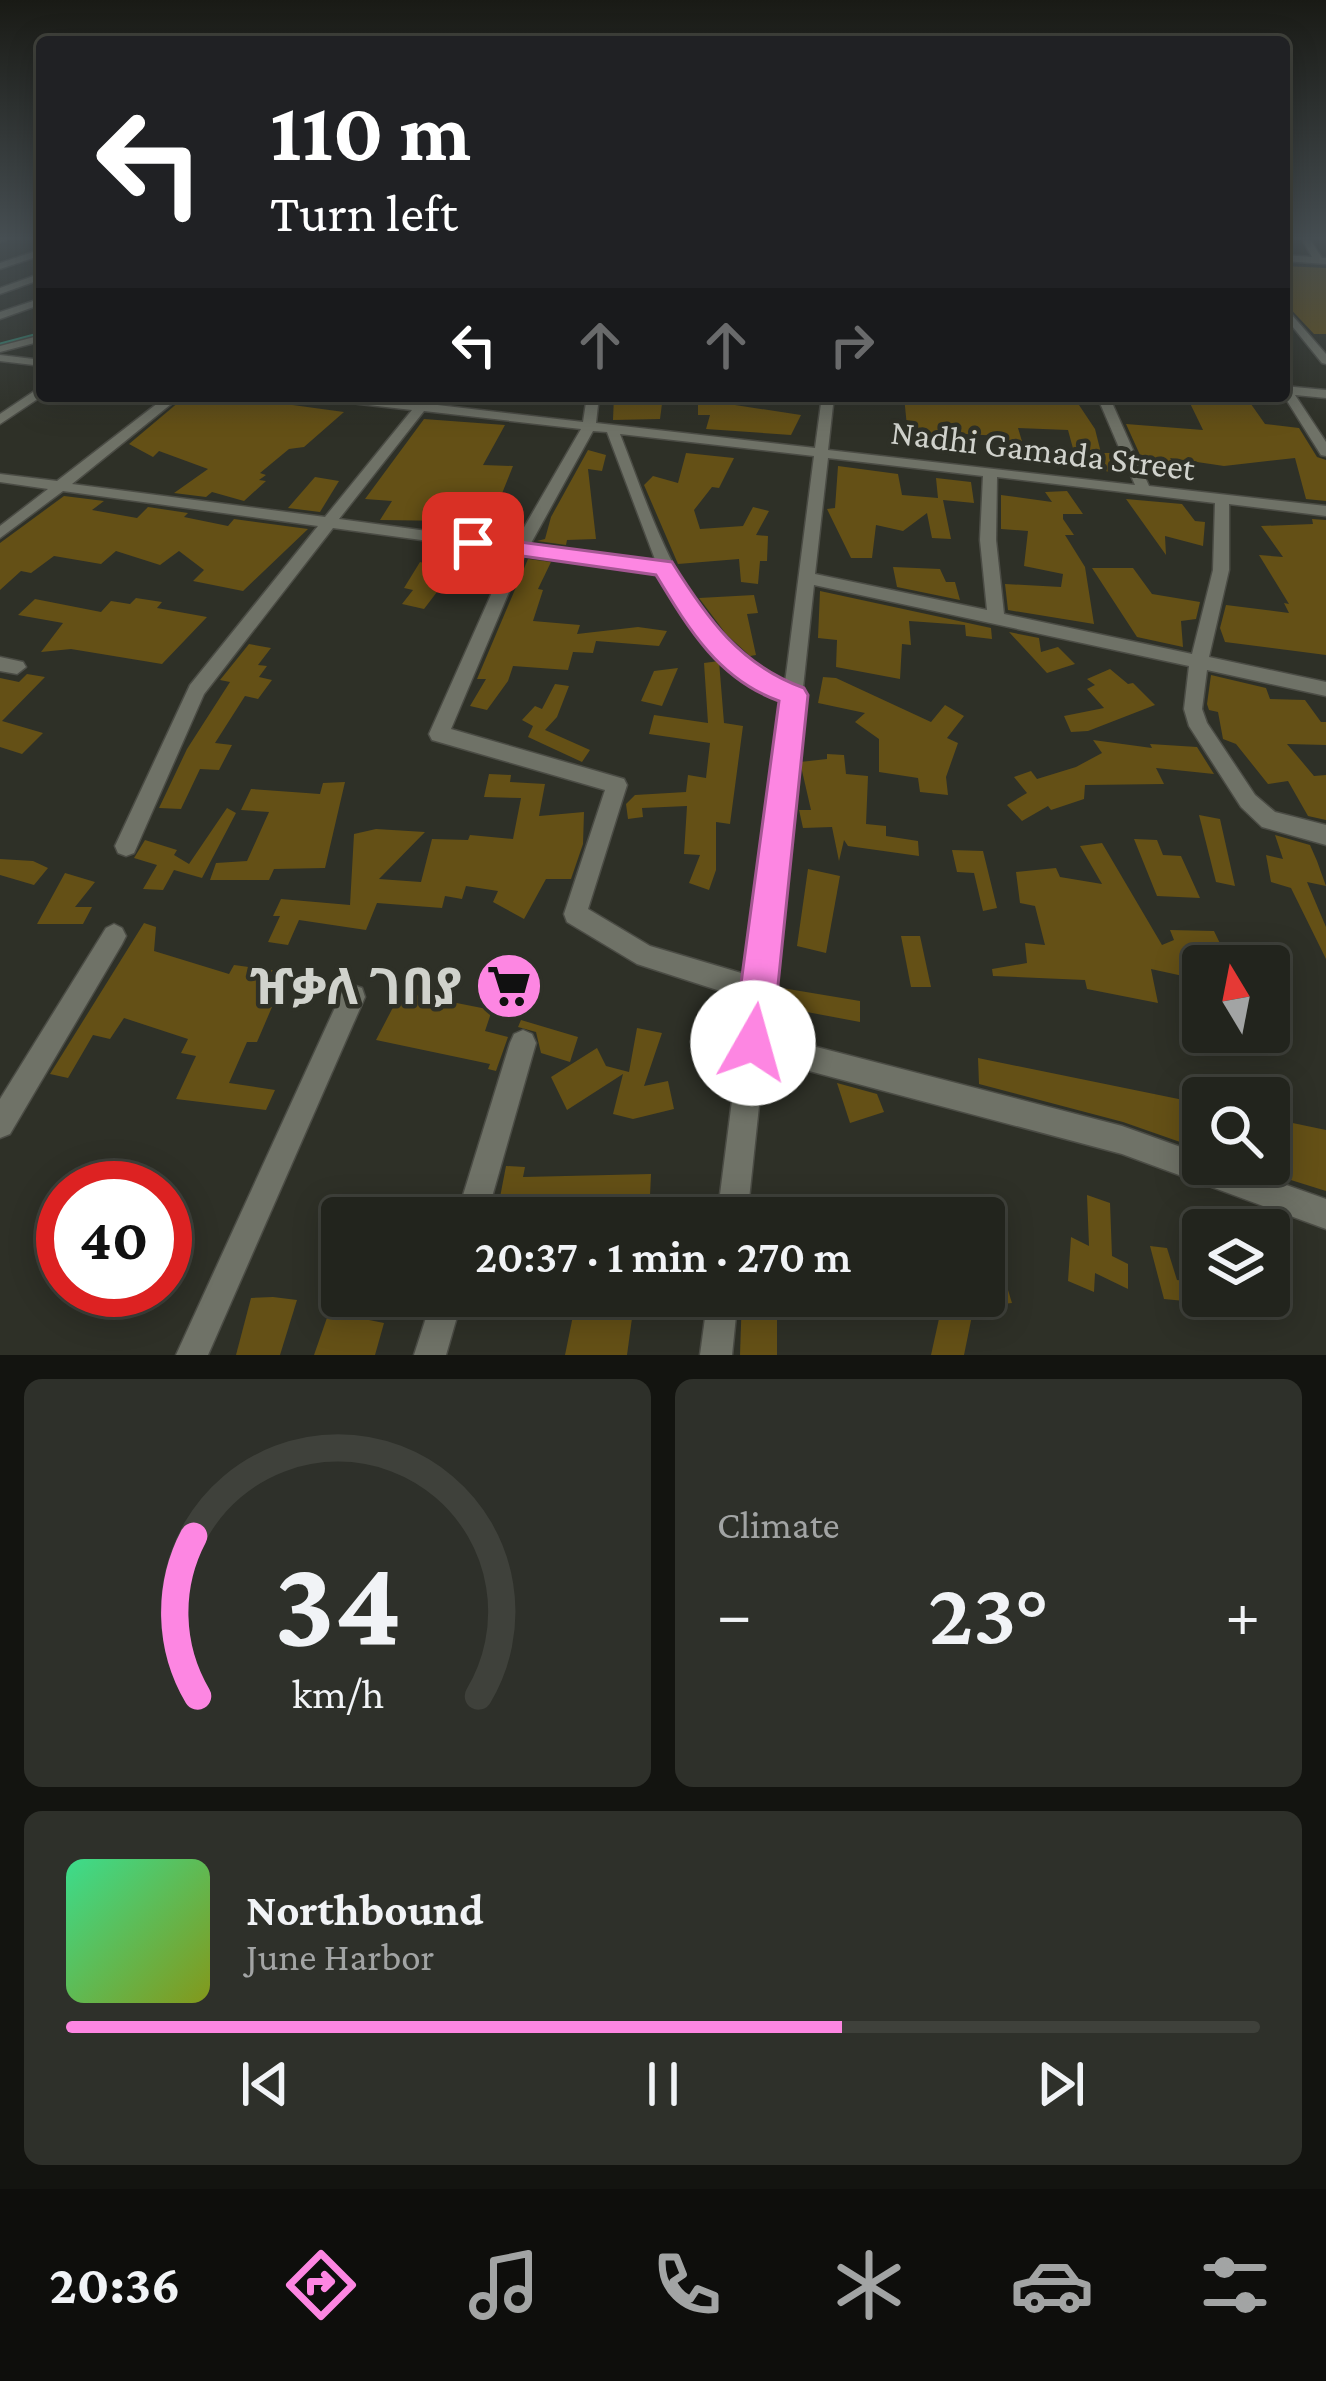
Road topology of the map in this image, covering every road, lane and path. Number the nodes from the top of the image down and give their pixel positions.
1 (36, 303) edge
2 (0, 316) edge
3 (1290, 316) edge
4 (1290, 339) edge
5 (36, 341) edge
6 (1310, 341) junction
7 (2, 359) edge
8 (1326, 361) edge
9 (36, 363) edge
10 (1290, 390) edge
11 (36, 394) edge
12 (1326, 394) edge
13 (1290, 398) edge
14 (168, 402) edge
15 (426, 402) edge
16 (592, 402) edge
17 (828, 402) edge
18 (1106, 402) edge
19 (0, 420) edge
20 (589, 426) junction
21 (612, 429) junction
22 (1326, 452) edge
23 (822, 453) junction
24 (990, 472) junction
25 (0, 478) edge
26 (58, 487) junction
27 (1144, 490) junction
28 (1222, 499) junction
29 (1326, 511) edge
30 (333, 523) junction
31 (0, 533) edge
32 (519, 550) junction
33 (664, 568) junction
34 (808, 578) junction
35 (996, 616) junction
36 (1199, 662) junction
37 (1326, 689) edge
38 (794, 695) junction
39 (1326, 835) edge
40 (126, 846) dead end
41 (114, 937) dead end
42 (759, 991) junction
43 (353, 997) dead end
44 (523, 1043) dead end
45 (753, 1043) junction
46 (0, 1124) edge
47 (477, 1197) edge
48 (735, 1197) edge
49 (1326, 1214) edge
50 (442, 1317) edge
51 (721, 1317) edge
52 (192, 1355) edge
53 (430, 1355) edge
54 (716, 1355) edge

1 - 2 street
3 - 6 street
4 - 6 street
5 - 7 street
6 - 8 street
7 - 9 street
10 - 12 street
11 - 19 street
13 - 22 street
14 - 26 street
15 - 20 street, Nadhi Gamada Street
15 - 30 street
16 - 20 street
17 - 23 street
18 - 27 street
20 - 21 street, Nadhi Gamada Street
20 - 32 street
21 - 23 street, Nadhi Gamada Street
21 - 33 street
23 - 24 street, Nadhi Gamada Street
23 - 34 street
24 - 27 street, Nadhi Gamada Street
24 - 35 street
25 - 26 street
26 - 30 street
26 - 31 street
27 - 28 street, Nadhi Gamada Street
28 - 29 street, Nadhi Gamada Street
28 - 36 street
30 - 32 street
30 - 40 street
32 - 33 street
32 - 42 street
33 - 38 street
34 - 35 street
34 - 38 street
35 - 36 street
36 - 37 street
36 - 39 street
38 - 42 street
41 - 46 street
42 - 45 street
43 - 52 street
44 - 47 street
45 - 48 street
45 - 49 street
50 - 53 street
51 - 54 street

